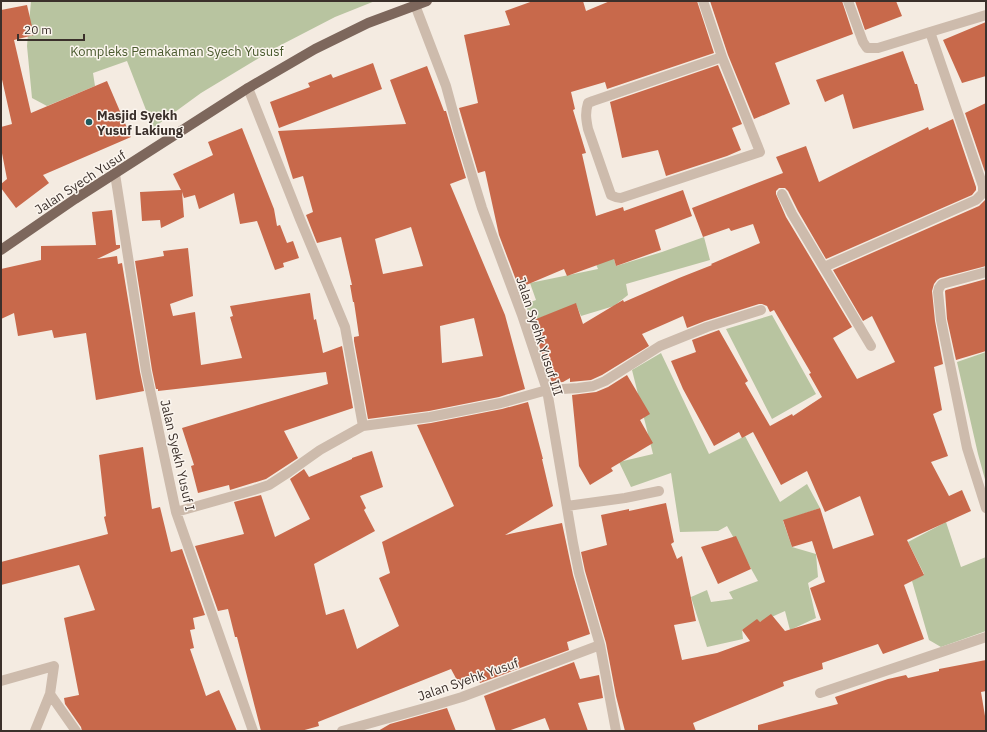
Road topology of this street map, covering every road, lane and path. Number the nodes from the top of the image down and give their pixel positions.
1 (427, 1) edge
2 (702, 1) edge
3 (848, 1) edge
4 (415, 5) junction
5 (986, 15) edge
6 (930, 32) junction
7 (722, 57) junction
8 (248, 88) junction
9 (115, 174) junction
10 (782, 194) dead end
11 (1, 250) edge
12 (824, 267) junction
13 (986, 272) edge
14 (761, 310) dead end
15 (871, 346) dead end
16 (547, 390) junction
17 (363, 426) junction
18 (659, 491) dead end
19 (566, 506) junction
20 (986, 508) edge
21 (176, 512) junction
22 (986, 637) edge
23 (600, 645) junction
24 (1, 681) edge
25 (820, 693) dead end
26 (50, 694) junction
27 (35, 731) edge
28 (76, 731) edge
29 (254, 731) edge
30 (342, 731) edge
31 (616, 731) edge

1 - 4 main road, Jalan Syech Yusuf
2 - 7 street
3 - 6 street
4 - 8 main road, Jalan Syech Yusuf
4 - 16 street, Jalan Syehk Yusuf III
5 - 6 street
6 - 12 street
7 - 7 street
8 - 9 main road, Jalan Syech Yusuf
8 - 17 street
9 - 11 main road, Jalan Syech Yusuf
9 - 21 street, Jalan Syekh Yusuf I
10 - 12 street
12 - 15 street
13 - 20 street
14 - 16 street
16 - 17 street
16 - 19 street, Jalan Syehk Yusuf III
17 - 21 street
18 - 19 street
19 - 23 street, Jalan Syehk Yusuf III
21 - 29 street, Jalan Syekh Yusuf I
22 - 25 street
23 - 30 street, Jalan Syehk Yusuf
23 - 31 street, Jalan Syehk Yusuf III
24 - 26 street
26 - 27 street
26 - 28 street

